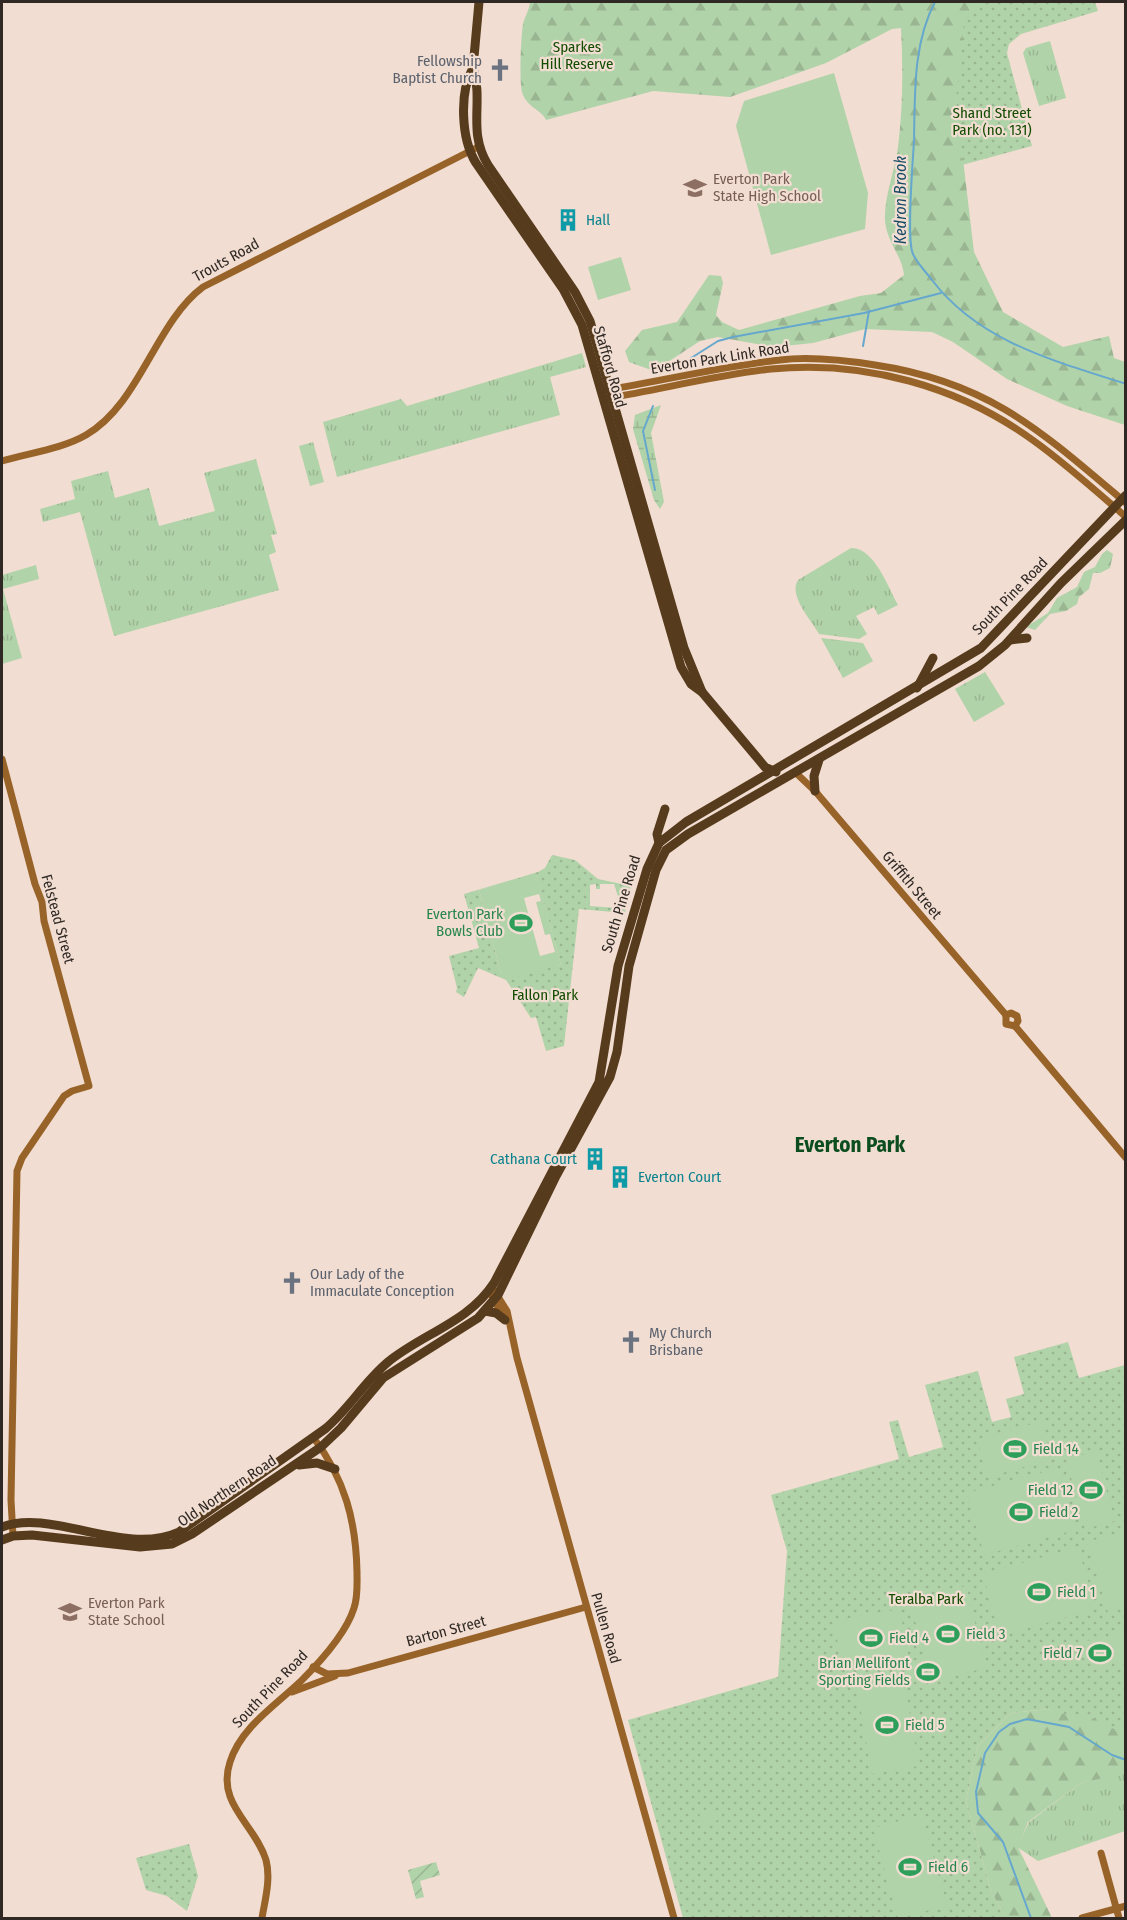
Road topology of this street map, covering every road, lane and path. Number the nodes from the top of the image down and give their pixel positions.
1 (479, 2) edge
2 (474, 149) junction
3 (607, 394) junction
4 (2, 461) edge
5 (1124, 499) edge
6 (1115, 508) junction
7 (1125, 518) edge
8 (1026, 601) junction
9 (1039, 607) junction
10 (1027, 638) dead end
11 (1010, 640) junction
12 (933, 658) dead end
13 (917, 688) junction
14 (2, 759) edge
15 (819, 760) junction
16 (774, 771) junction
17 (795, 773) junction
18 (815, 791) junction
19 (665, 809) dead end
20 (659, 843) junction
21 (1125, 1158) edge
22 (493, 1293) junction
23 (485, 1311) junction
24 (505, 1320) junction
25 (514, 1345) junction
26 (313, 1437) junction
27 (321, 1448) junction
28 (290, 1467) junction
29 (335, 1469) junction
30 (12, 1524) junction
31 (2, 1527) edge
32 (13, 1536) junction
33 (2, 1540) edge
34 (586, 1607) junction
35 (313, 1667) junction
36 (337, 1675) junction
37 (286, 1694) junction
38 (1101, 1853) dead end
39 (1125, 1906) edge
40 (1116, 1909) junction
41 (262, 1918) edge
42 (674, 1918) edge
43 (1082, 1918) edge
44 (1119, 1918) edge

1 - 2 highway, Stafford Road
2 - 3 highway, Stafford Road
2 - 4 street, Trouts Road
3 - 5 street, Everton Park Link Road
3 - 6 street, Everton Park Link Road
3 - 16 highway, Stafford Road
5 - 6 highway, South Pine Road
6 - 7 street, Everton Park Link Road
6 - 8 highway, South Pine Road
7 - 9 highway, South Pine Road
8 - 9 highway
8 - 13 highway, South Pine Road
9 - 11 highway, South Pine Road
10 - 11 highway
11 - 15 highway, South Pine Road
12 - 13 highway
13 - 16 highway, South Pine Road
14 - 30 street, Felstead Street
15 - 17 highway, South Pine Road
15 - 18 highway
16 - 17 highway
16 - 20 highway, South Pine Road
17 - 18 street, Griffith Street
17 - 22 highway, South Pine Road
18 - 21 street, Griffith Street
19 - 20 highway
20 - 22 highway, South Pine Road
22 - 23 highway, South Pine Road
22 - 24 street, Pullen Road
22 - 25 street, Pullen Road
22 - 26 highway, South Pine Road
23 - 24 highway
23 - 27 highway, South Pine Road
24 - 25 street, Pullen Road
25 - 34 street, Pullen Road
26 - 27 street, South Pine Road
26 - 30 highway, Old Northern Road
27 - 28 highway, Old Northern Road
27 - 29 street, South Pine Road
28 - 29 highway
28 - 32 highway, Old Northern Road
29 - 35 street, South Pine Road
30 - 31 highway, Old Northern Road
30 - 32 street
32 - 33 highway, Old Northern Road
34 - 36 street, Barton Street
34 - 42 street, Pullen Road
35 - 36 street
35 - 37 street, South Pine Road
36 - 37 street, Barton Street
37 - 41 street, South Pine Road
38 - 40 street
39 - 40 street
40 - 43 street
40 - 44 street

